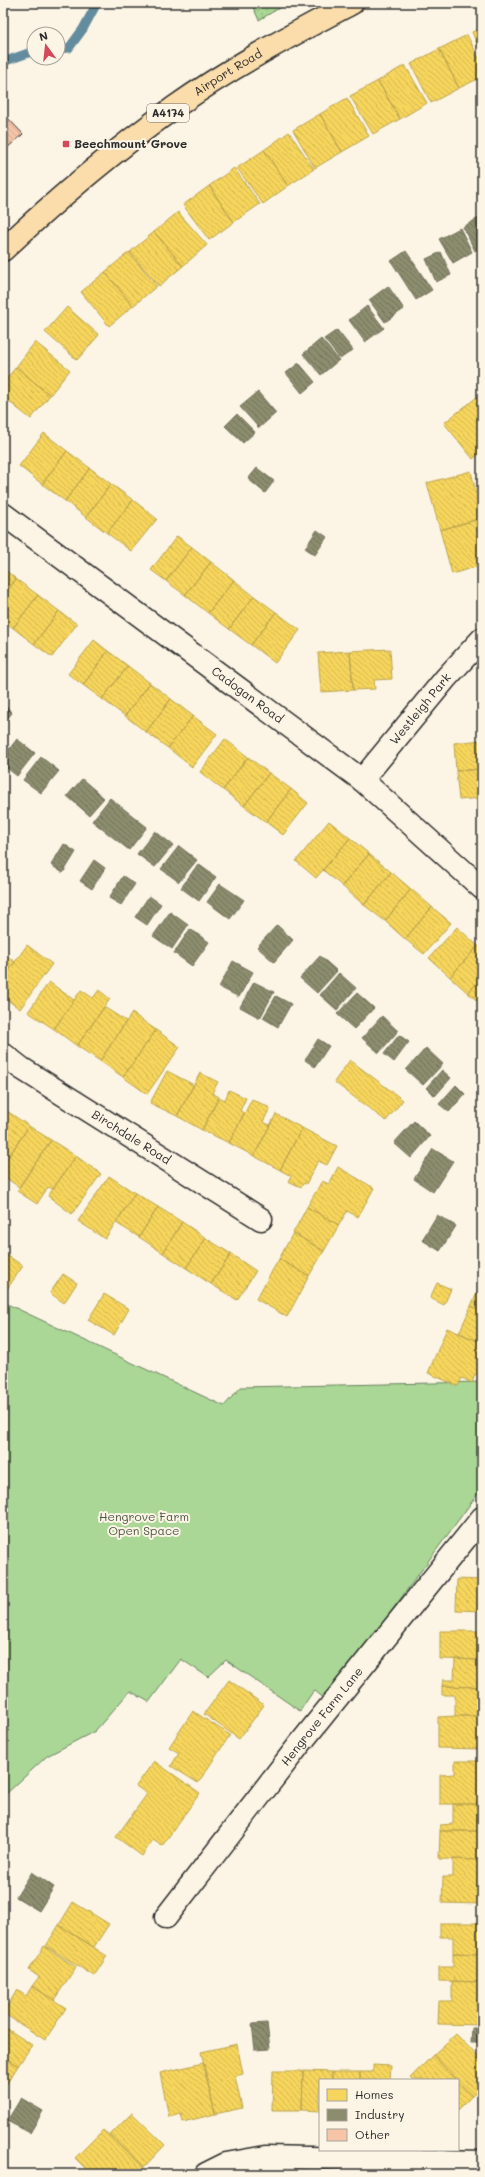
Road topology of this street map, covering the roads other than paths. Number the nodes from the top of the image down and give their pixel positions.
1 (352, 3) edge
2 (3, 250) edge
3 (3, 514) edge
4 (482, 639) edge
5 (362, 780) junction
6 (482, 888) edge
7 (3, 1054) edge
8 (261, 1219) dead end
9 (482, 1518) edge
10 (166, 1918) dead end
11 (482, 2162) edge
12 (206, 2174) edge

1 - 2 highway, Airport Road / A4174
3 - 5 street, Cadogan Road
4 - 5 street, Westleigh Park
5 - 6 street, Cadogan Road
7 - 8 street, Birchdale Road
9 - 10 street, Hengrove Farm Lane
11 - 12 street

